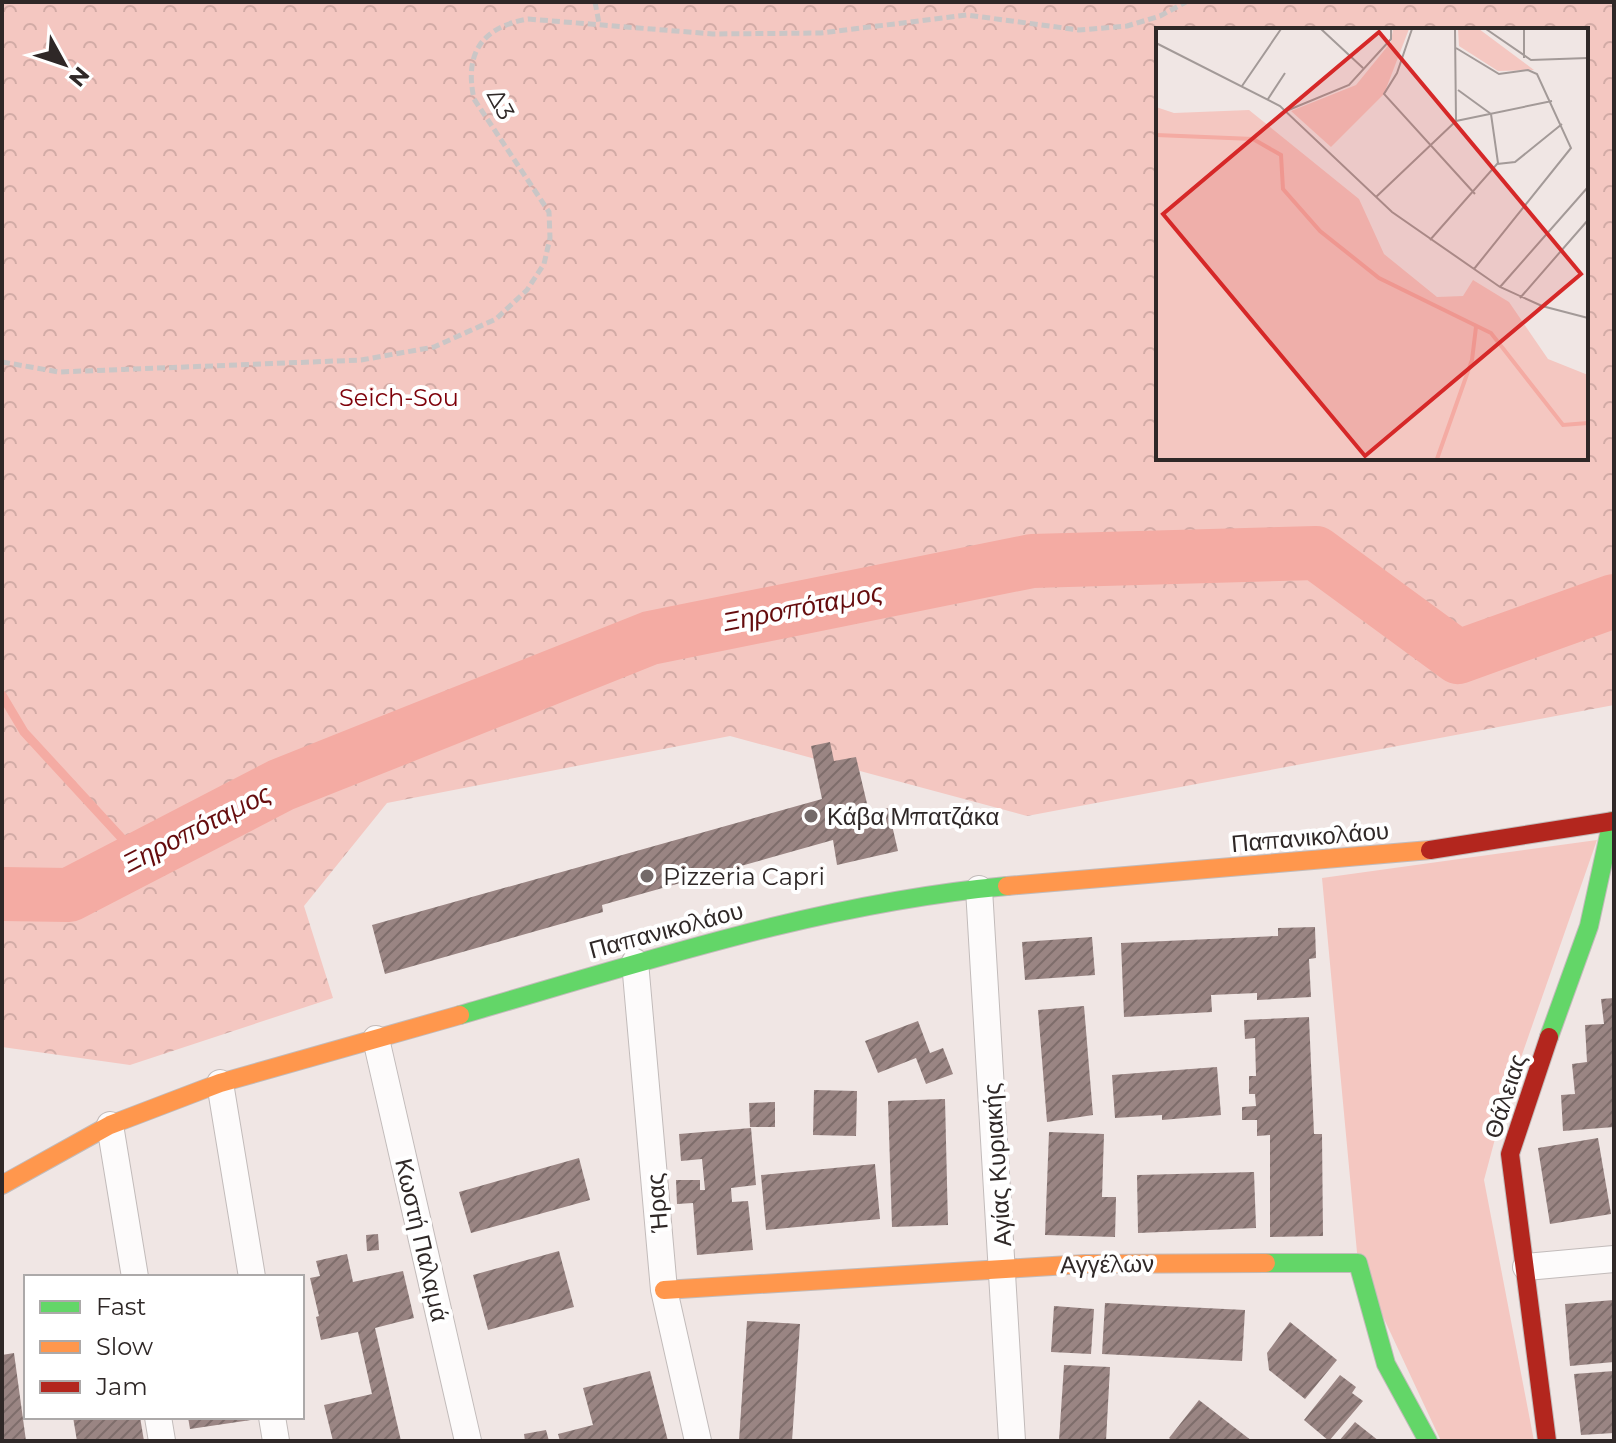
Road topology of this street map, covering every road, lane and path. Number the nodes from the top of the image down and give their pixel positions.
1 (595, 2) edge
2 (1186, 2) edge
3 (599, 23) junction
4 (2, 362) edge
5 (1613, 821) edge
6 (979, 889) junction
7 (635, 962) junction
8 (376, 1039) junction
9 (220, 1083) junction
10 (110, 1125) junction
11 (2, 1185) edge
12 (1614, 1259) edge
13 (1003, 1267) junction
14 (1526, 1267) junction
15 (135, 1275) edge
16 (252, 1275) edge
17 (664, 1290) junction
18 (158, 1419) edge
19 (272, 1419) edge
20 (162, 1441) edge
21 (276, 1441) edge
22 (468, 1441) edge
23 (698, 1441) edge
24 (1012, 1441) edge
25 (1428, 1441) edge
26 (1547, 1441) edge

1 - 3 path
2 - 3 path, Δ3
3 - 4 path, Δ3
5 - 6 main road, Παπανικολάου
5 - 14 main road, Θάλειας
6 - 7 main road, Παπανικολάου
6 - 13 street, Αγίας Κυριακής
7 - 8 main road, Παπανικολάου
7 - 17 street, Ήρας
8 - 9 main road, Παπανικολάου
8 - 22 street, Κωστή Παλαμά
9 - 10 main road, Παπανικολάου
9 - 16 street
10 - 11 main road, Παπανικολάου
10 - 15 street
12 - 14 street
13 - 17 main road, Αγγέλων
13 - 24 street, Αγίας Κυριακής
13 - 25 main road, Αγγέλων
14 - 26 main road, Θάλειας
17 - 23 street, Ήρας
18 - 20 street
19 - 21 street

